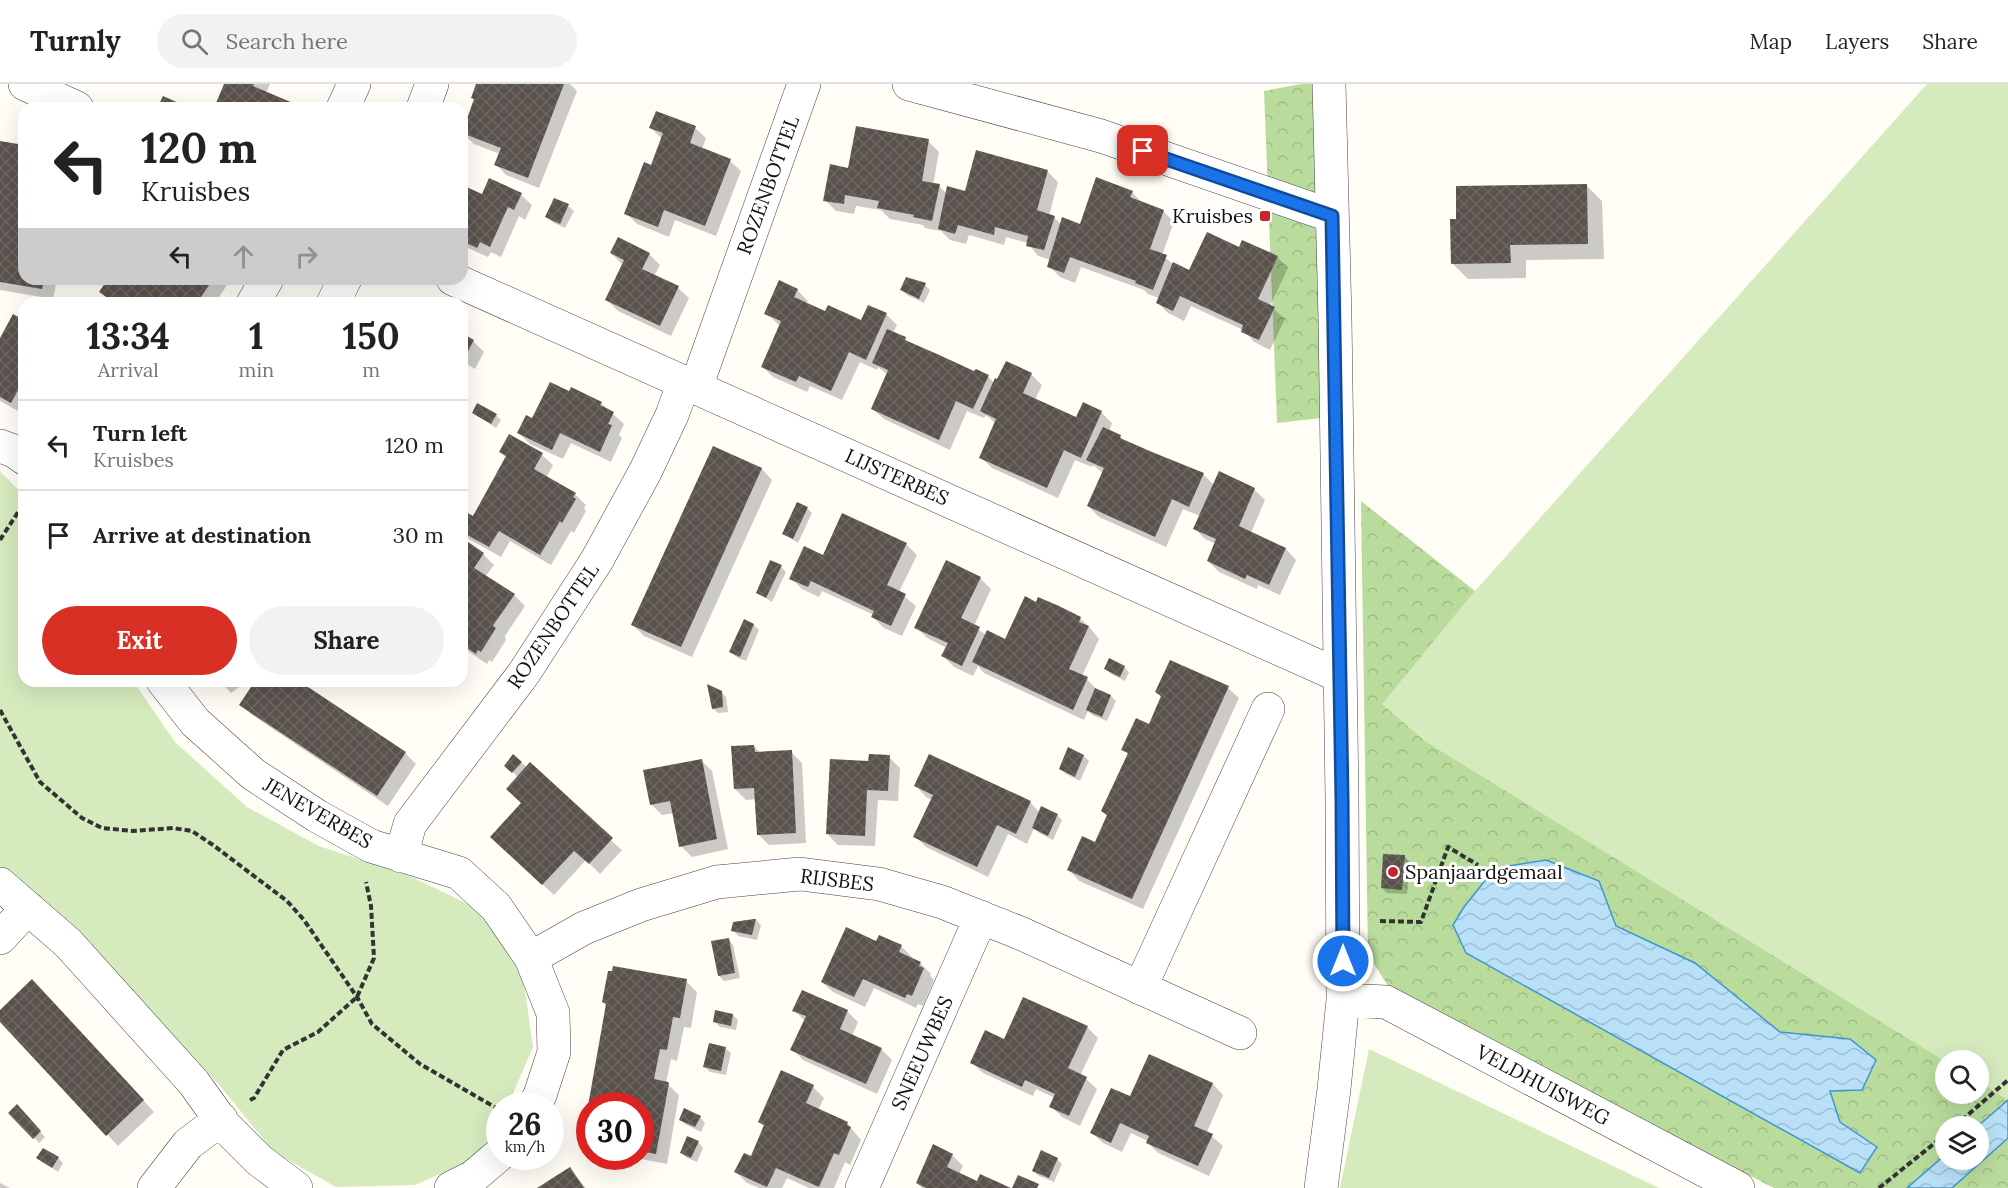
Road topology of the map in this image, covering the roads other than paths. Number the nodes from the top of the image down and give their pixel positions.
1 (25, 84) edge
2 (354, 84) edge
3 (432, 84) edge
4 (804, 84) edge
5 (909, 84) edge
6 (1329, 84) edge
7 (64, 102) edge
8 (346, 102) edge
9 (425, 102) edge
10 (1332, 216) junction
11 (466, 285) edge
12 (690, 385) junction
13 (0, 446) edge
14 (18, 453) edge
15 (1340, 676) junction
16 (168, 687) edge
17 (1268, 709) dead end
18 (389, 852) junction
19 (0, 884) edge
20 (28, 908) junction
21 (981, 917) junction
22 (0, 938) edge
23 (531, 958) junction
24 (1140, 987) junction
25 (1343, 1000) junction
26 (1240, 1033) dead end
27 (541, 1092) edge
28 (221, 1119) junction
29 (486, 1166) edge
30 (154, 1188) edge
31 (296, 1188) edge
32 (451, 1188) edge
33 (862, 1188) edge
34 (1320, 1188) edge
35 (1738, 1188) edge

1 - 7 street
2 - 8 street
3 - 9 street
4 - 12 street, ROZENBOTTEL
5 - 10 street
6 - 10 street
10 - 15 street
11 - 12 street, LIJSTERBES
12 - 15 street, LIJSTERBES
12 - 18 street, ROZENBOTTEL
13 - 14 street
15 - 25 street
16 - 18 street, JENEVERBES
17 - 24 street
18 - 23 street, JENEVERBES
19 - 20 street
20 - 22 street
20 - 28 street
21 - 23 street, RIJSBES
21 - 24 street, RIJSBES
21 - 33 street, SNEEUWBES
23 - 27 street, JENEVERBES
24 - 26 street, RIJSBES
25 - 34 street
25 - 35 street, VELDHUISWEG
28 - 30 street
28 - 31 street
29 - 32 street

